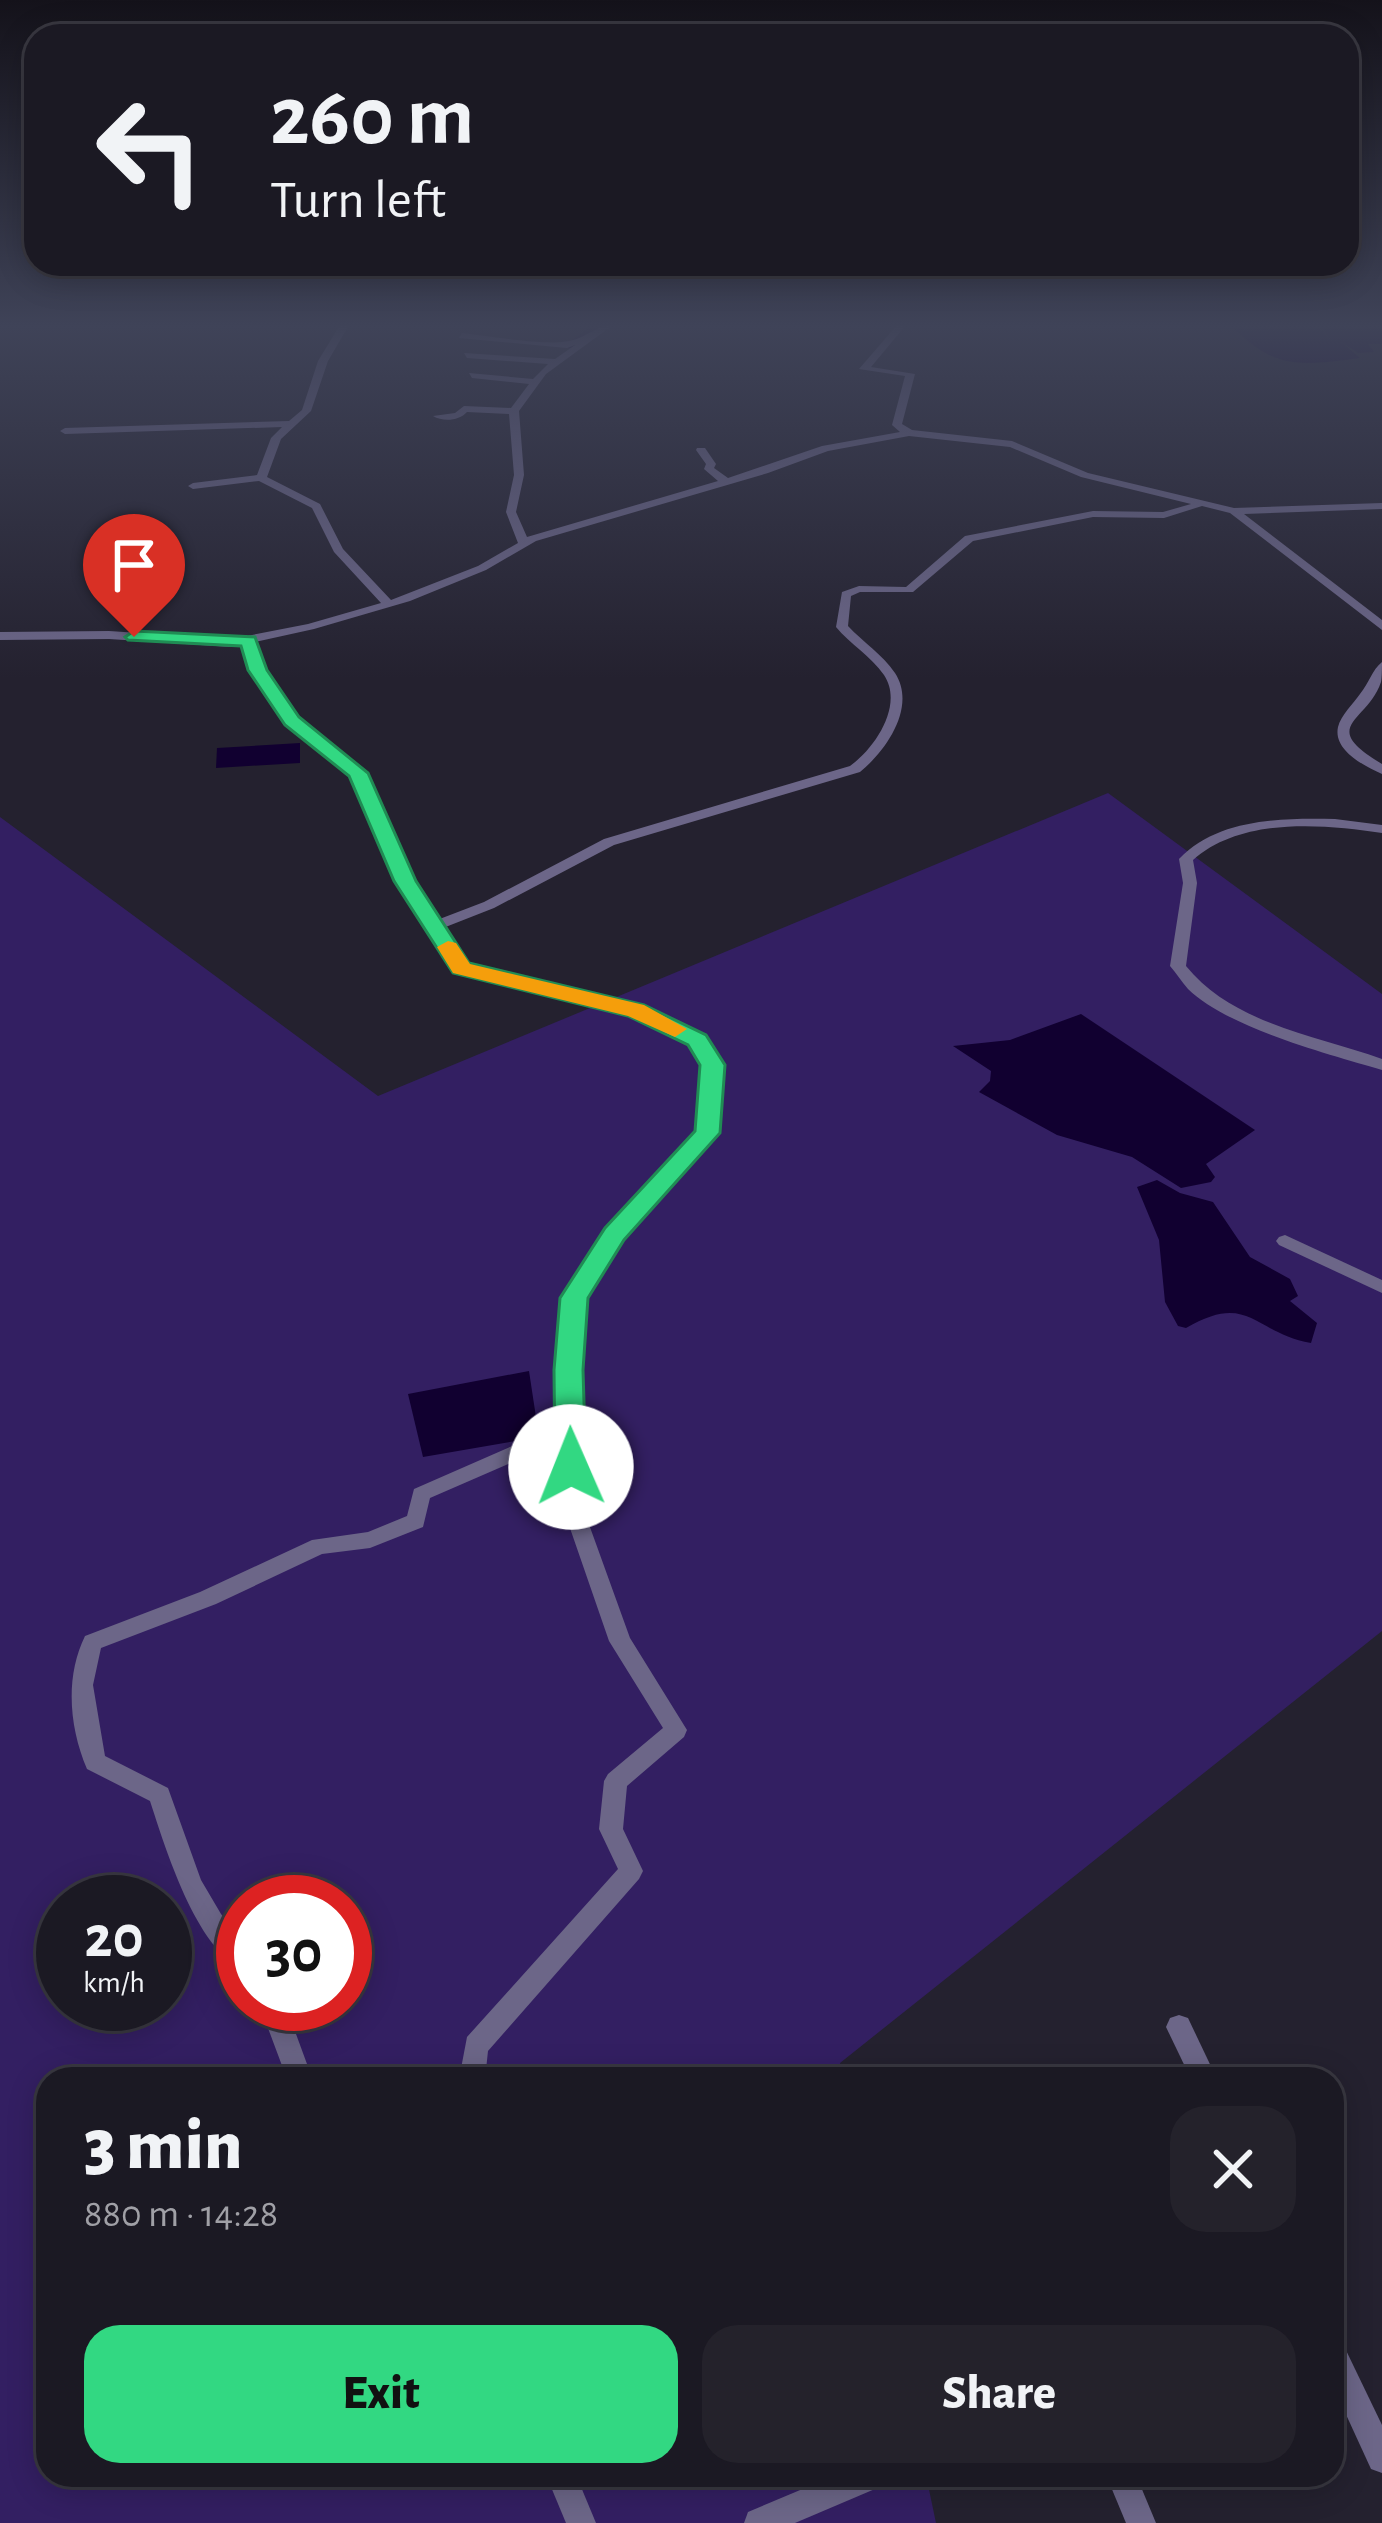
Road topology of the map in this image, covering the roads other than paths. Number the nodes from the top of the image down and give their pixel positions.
1 (274, 443) edge
2 (516, 443) edge
3 (855, 443) edge
4 (1000, 443) edge
5 (700, 451) dead end
6 (261, 478) junction
7 (726, 482) junction
8 (194, 486) dead end
9 (1200, 504) junction
10 (1382, 506) edge
11 (1234, 511) junction
12 (524, 544) junction
13 (388, 604) junction
14 (1382, 626) edge
15 (0, 636) edge
16 (249, 640) junction
17 (1382, 666) edge
18 (1382, 770) edge
19 (1382, 829) edge
20 (435, 926) junction
21 (1382, 1065) edge
22 (1285, 1241) dead end
23 (1382, 1287) edge
24 (570, 1430) junction
25 (216, 1933) edge
26 (1179, 2027) dead end
27 (282, 2031) edge
28 (295, 2067) edge
29 (473, 2067) edge
30 (1198, 2067) edge
31 (1344, 2377) edge
32 (1382, 2458) edge
33 (566, 2487) edge
34 (843, 2487) edge
35 (1126, 2487) edge
36 (581, 2523) edge
37 (759, 2523) edge
38 (1141, 2523) edge

1 - 6 street
2 - 12 street
3 - 7 street
4 - 9 street
5 - 7 street
6 - 8 street
6 - 13 street
7 - 12 street
9 - 11 street
9 - 20 street
10 - 11 street
11 - 14 street
12 - 13 street
13 - 16 street
15 - 16 street
16 - 20 street
17 - 18 street
19 - 21 street
20 - 24 street
22 - 23 street
24 - 25 street
24 - 29 street
26 - 30 street
27 - 28 street
31 - 32 street
33 - 36 street
34 - 37 street
35 - 38 street

